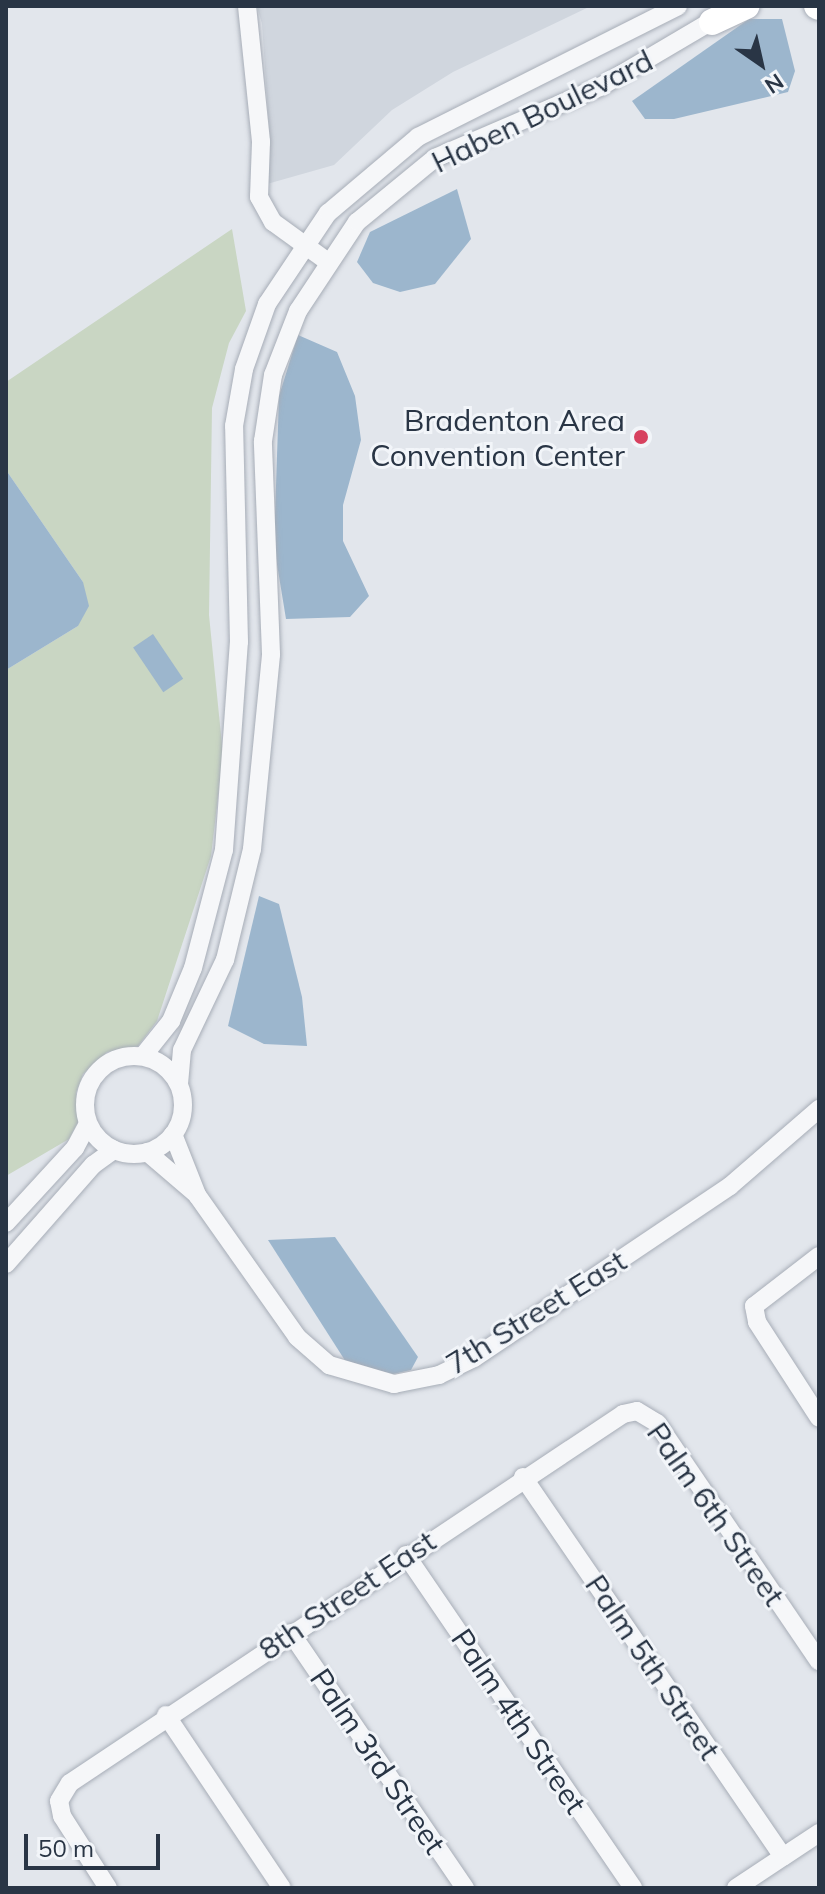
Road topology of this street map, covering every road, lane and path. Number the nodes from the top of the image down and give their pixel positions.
1 (247, 6) edge
2 (678, 6) edge
3 (734, 6) edge
4 (746, 6) edge
5 (712, 22) junction
6 (305, 241) junction
7 (328, 262) junction
8 (239, 642) junction
9 (271, 654) junction
10 (143, 1056) junction
11 (179, 1084) junction
12 (819, 1109) edge
13 (88, 1124) junction
14 (173, 1134) junction
15 (114, 1150) junction
16 (147, 1152) junction
17 (197, 1195) junction
18 (6, 1223) edge
19 (819, 1256) edge
20 (6, 1264) edge
21 (637, 1411) joint
22 (819, 1418) edge
23 (523, 1477) junction
24 (406, 1555) junction
25 (291, 1633) junction
26 (819, 1661) edge
27 (166, 1715) junction
28 (819, 1833) edge
29 (783, 1857) junction
30 (108, 1888) edge
31 (282, 1888) edge
32 (465, 1888) edge
33 (633, 1888) edge
34 (736, 1888) edge

1 - 6 street
2 - 6 street, Haben Boulevard
3 - 5 street, Haben Boulevard
4 - 5 highway
5 - 7 street, Haben Boulevard
6 - 7 street
6 - 8 street, Haben Boulevard
7 - 9 street, Haben Boulevard
8 - 9 street
8 - 10 street, Haben Boulevard
9 - 11 street, Haben Boulevard
10 - 11 street
10 - 13 street
11 - 14 street
12 - 17 street, 7th Street East
13 - 15 street
13 - 18 street
14 - 16 street
14 - 17 street, 7th Street East
15 - 16 street
15 - 20 street
16 - 17 street, 7th Street East
19 - 22 street
21 - 23 street, 8th Street East
21 - 26 street, Palm 6th Street
23 - 24 street, 8th Street East
23 - 29 street, Palm 5th Street
24 - 25 street, 8th Street East
24 - 33 street, Palm 4th Street
25 - 27 street, 8th Street East
25 - 32 street, Palm 3rd Street
27 - 30 street, 8th Street East
27 - 31 street
28 - 29 street
29 - 34 street

